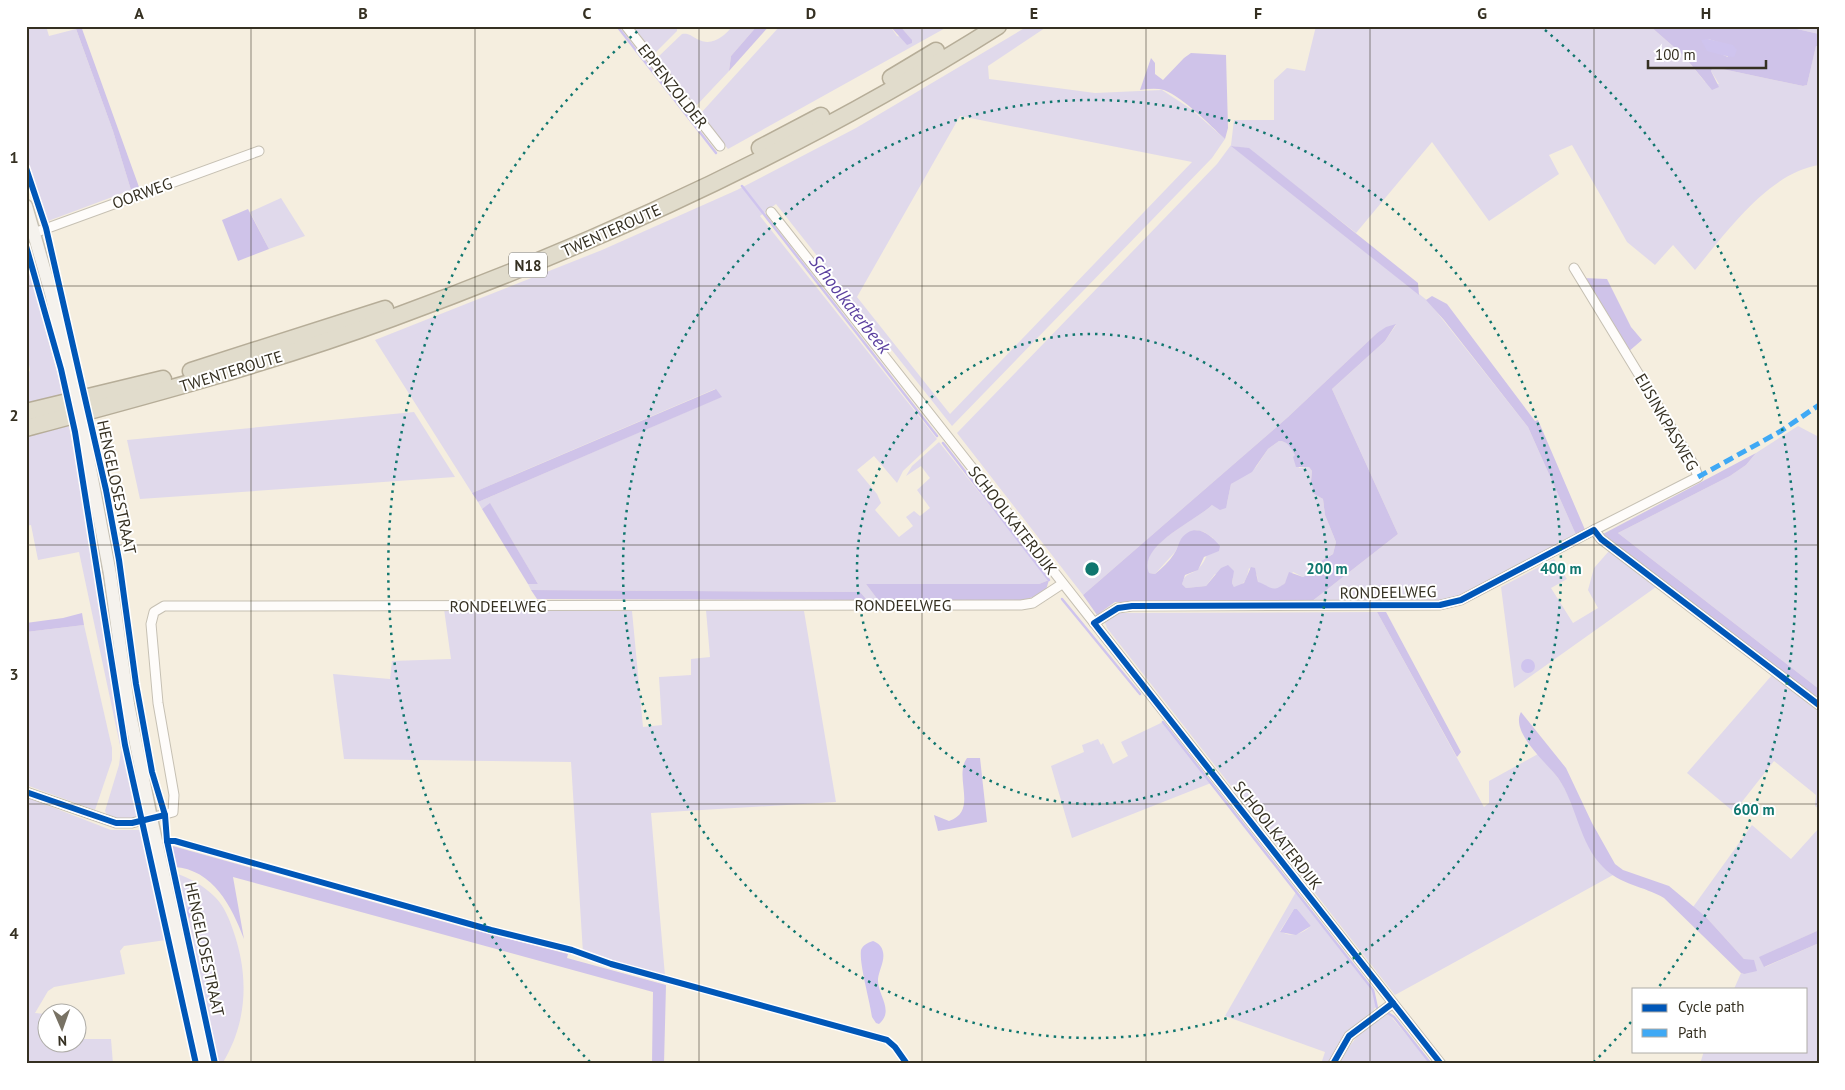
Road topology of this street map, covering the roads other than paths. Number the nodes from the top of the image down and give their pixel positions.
1 (626, 26) edge
2 (979, 26) edge
3 (998, 26) edge
4 (720, 146) dead end
5 (259, 151) dead end
6 (26, 206) edge
7 (771, 212) dead end
8 (34, 233) junction
9 (1574, 268) dead end
10 (26, 412) edge
11 (26, 428) edge
12 (1594, 530) junction
13 (1062, 584) junction
14 (1094, 623) junction
15 (1819, 705) edge
16 (26, 792) edge
17 (151, 818) junction
18 (1393, 1004) junction
19 (205, 1064) edge
20 (1333, 1064) edge
21 (1441, 1064) edge

1 - 4 street, EPPENZOLDER
2 - 10 highway, TWENTEROUTE / N18
3 - 11 highway, TWENTEROUTE / N18
5 - 8 street, OORWEG
6 - 8 main road, HENGELOSESTRAAT
7 - 13 street, SCHOOLKATERDIJK
8 - 17 main road, HENGELOSESTRAAT, bridge
9 - 12 street, EIJSINKPASWEG
12 - 14 street, RONDEELWEG
12 - 15 street
13 - 14 street, SCHOOLKATERDIJK
13 - 17 street, RONDEELWEG
14 - 18 street, SCHOOLKATERDIJK
16 - 17 street
17 - 19 main road, HENGELOSESTRAAT
18 - 20 street
18 - 21 street, SCHOOLKATERDIJK

